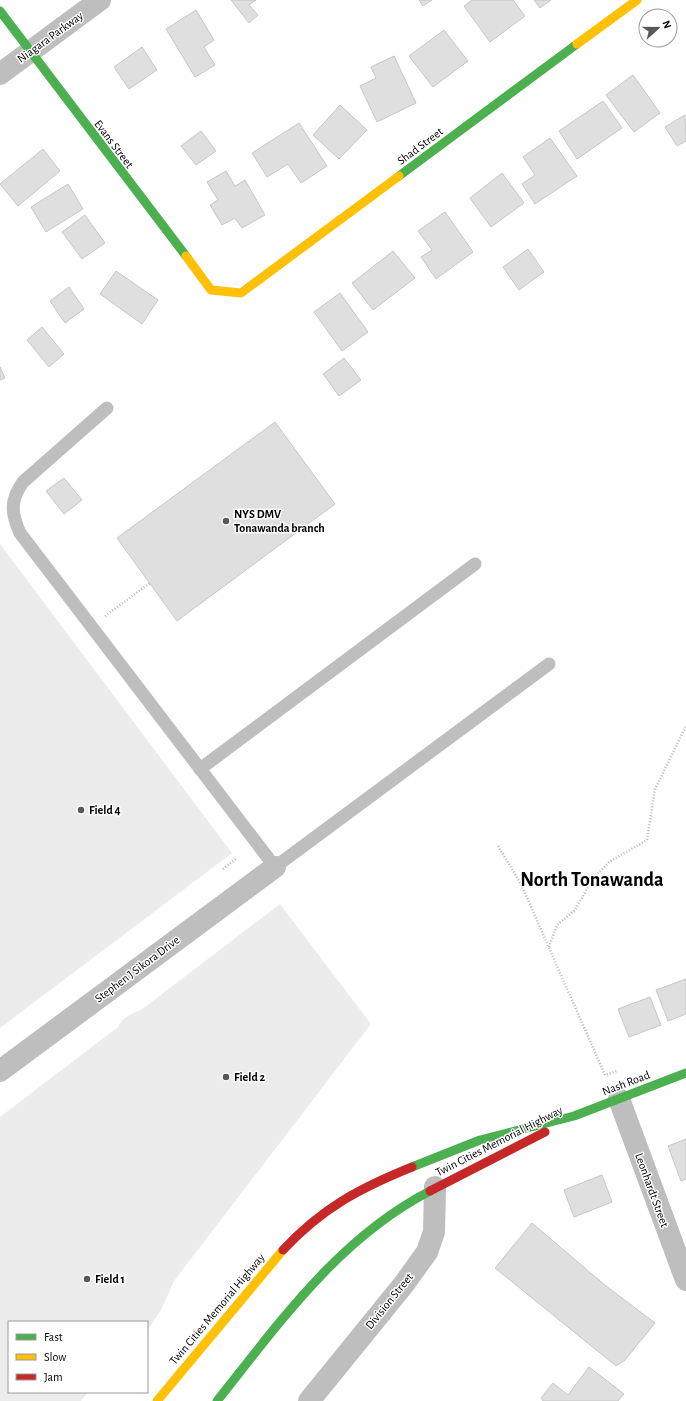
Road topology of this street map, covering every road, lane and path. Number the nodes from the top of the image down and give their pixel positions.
1 (100, 0) edge
2 (637, 0) edge
3 (0, 11) edge
4 (29, 52) junction
5 (0, 74) edge
6 (211, 290) joint
7 (107, 408) dead end
8 (476, 564) dead end
9 (150, 583) dead end
10 (102, 618) dead end
11 (549, 664) dead end
12 (686, 726) edge
13 (200, 769) junction
14 (498, 846) dead end
15 (236, 859) dead end
16 (275, 867) junction
17 (223, 869) dead end
18 (549, 947) junction
19 (0, 1071) edge
20 (617, 1071) dead end
21 (686, 1073) edge
22 (619, 1099) junction
23 (574, 1116) junction
24 (435, 1188) junction
25 (686, 1280) edge
26 (157, 1401) edge
27 (217, 1401) edge
28 (309, 1401) edge

1 - 4 street, Niagara Parkway
2 - 6 main road, Shad Street
3 - 4 main road, Evans Street
4 - 5 street, Niagara Parkway
4 - 6 main road, Evans Street
7 - 13 lane
8 - 13 lane
9 - 10 path
11 - 16 lane
12 - 18 path
13 - 16 lane
14 - 18 path
15 - 17 path
16 - 19 street, Stephen J Sikora Drive
18 - 20 path
21 - 22 main road, Nash Road
22 - 23 main road, Nash Road
22 - 25 street, Leonhardt Street
23 - 24 main road, Twin Cities Memorial Highway
23 - 26 main road, Twin Cities Memorial Highway
24 - 27 main road, Twin Cities Memorial Highway
24 - 28 street, Division Street

